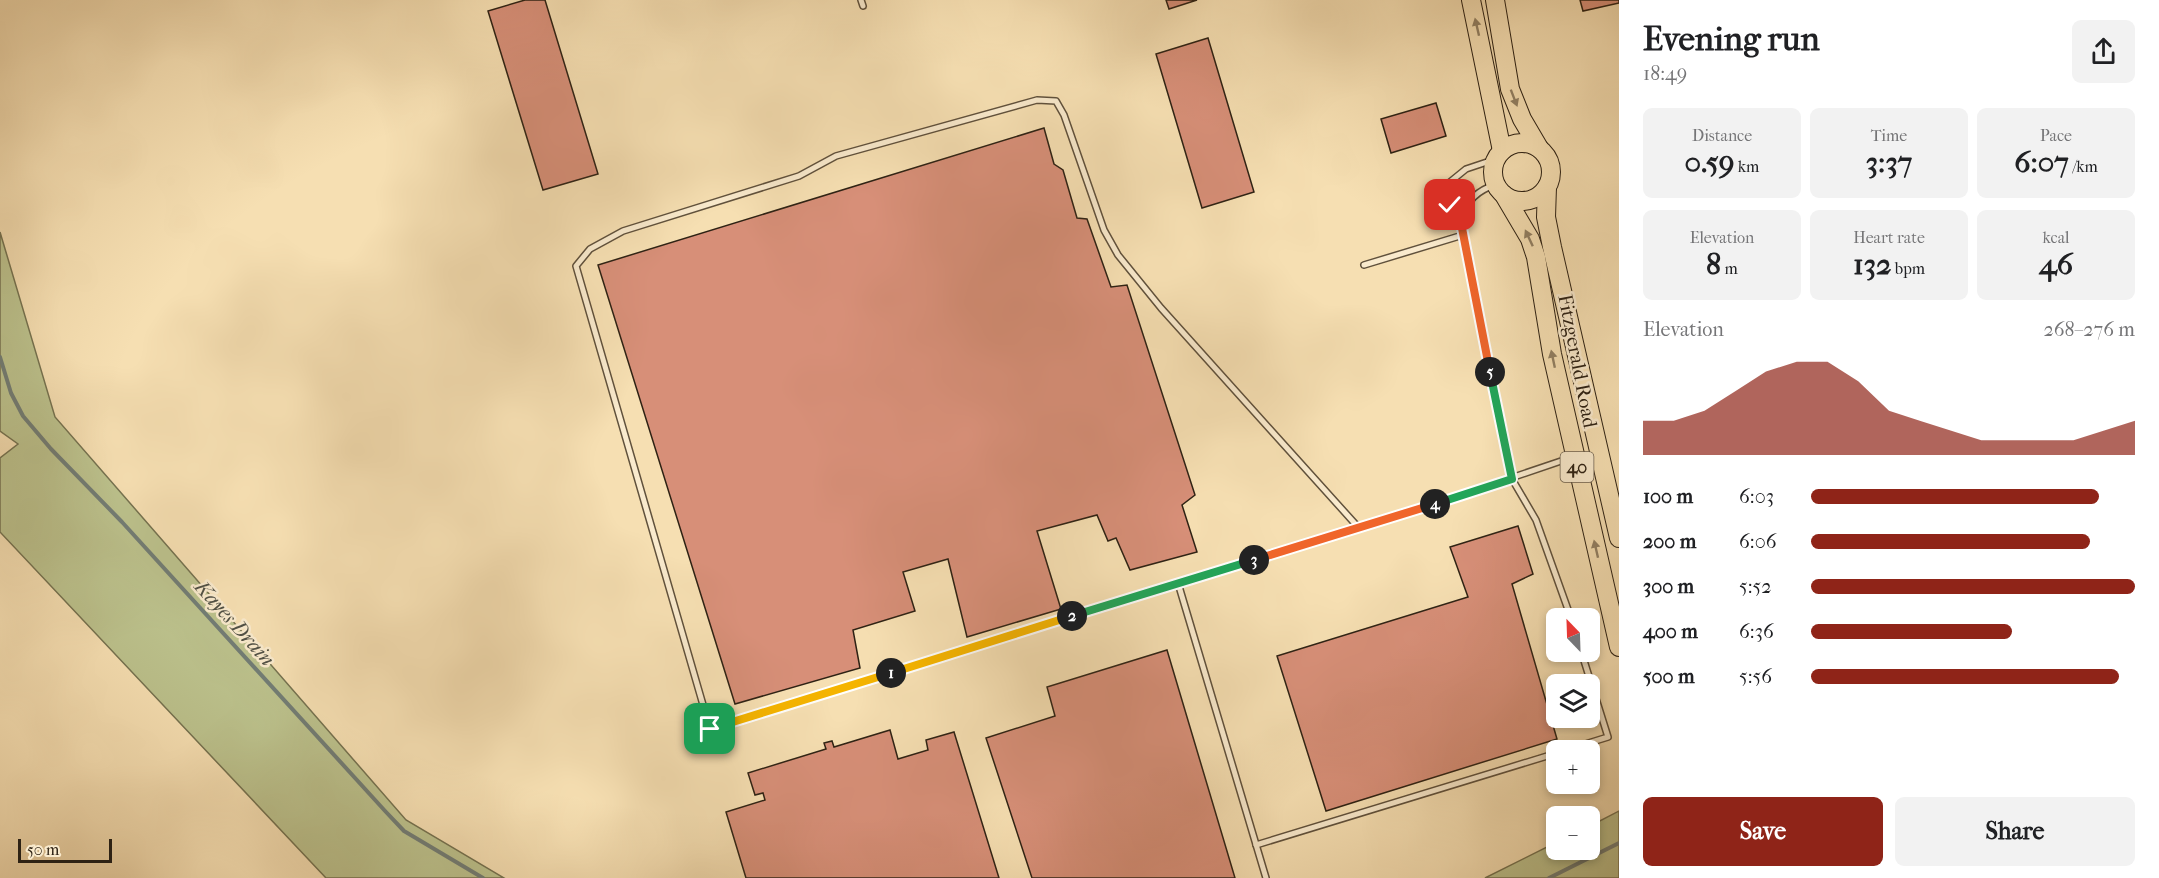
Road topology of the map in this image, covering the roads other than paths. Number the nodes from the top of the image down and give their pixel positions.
1 (1471, 0) edge
2 (1494, 0) edge
3 (1539, 148) junction
4 (1499, 155) junction
5 (1547, 187) junction
6 (1503, 193) junction
7 (1461, 223) junction
8 (1463, 236) junction
9 (1364, 265) dead end
10 (1575, 459) junction
11 (1512, 479) junction
12 (1358, 527) junction
13 (1619, 538) edge
14 (1178, 584) junction
15 (1567, 608) edge
16 (1619, 647) edge
17 (1584, 662) edge
18 (1598, 740) edge
19 (1546, 756) edge
20 (1256, 845) junction
21 (1266, 878) edge

4 -> 1 main road, 40
2 -> 3 main road, 40
3 - 4 main road
3 - 5 main road, 40
4 - 6 main road, 40
4 - 7 lane
5 - 6 main road
5 - 13 main road, Fitzgerald Road / 40
6 - 7 lane
10 -> 6 main road, Fitzgerald Road / 40
7 - 8 lane
8 - 9 lane
8 - 11 lane
10 - 11 lane
16 -> 10 main road, Fitzgerald Road / 40
11 - 12 lane
11 - 15 lane
12 - 14 lane
12 - 14 lane
14 - 20 lane
17 - 18 lane
19 - 20 lane
20 - 21 lane

